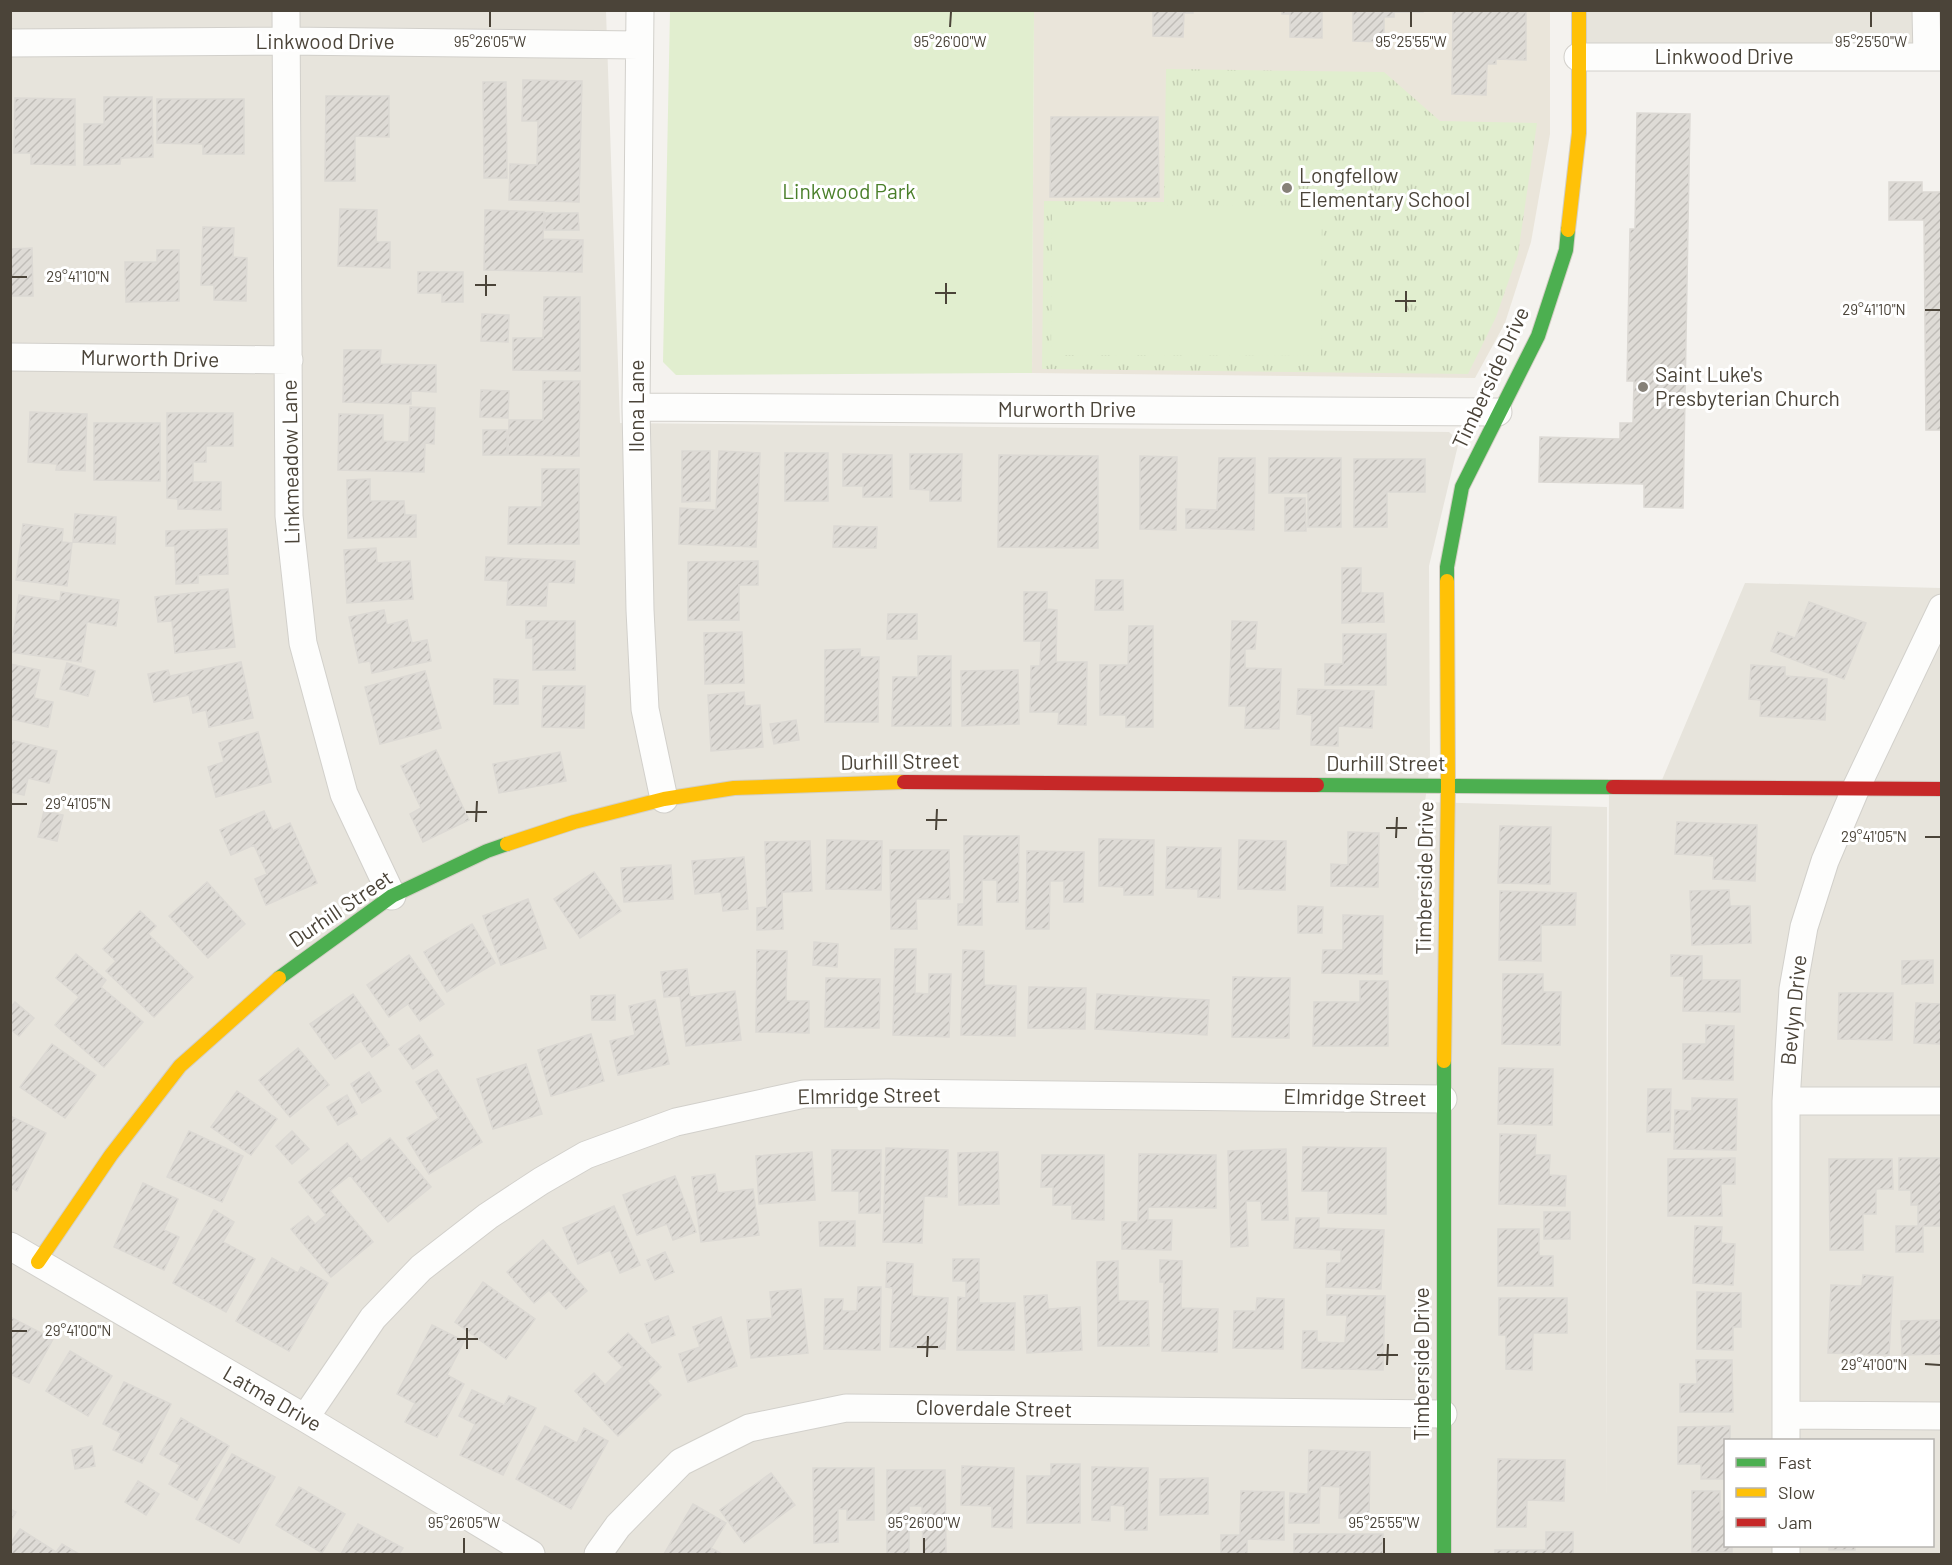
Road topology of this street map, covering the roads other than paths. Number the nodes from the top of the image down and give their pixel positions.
1 (286, 10) edge
2 (640, 10) edge
3 (1579, 10) edge
4 (1926, 10) edge
5 (285, 41) junction
6 (10, 43) edge
7 (639, 45) junction
8 (1578, 57) junction
9 (1934, 57) edge
10 (10, 357) edge
11 (289, 360) junction
12 (636, 407) junction
13 (1498, 412) junction
14 (1941, 608) edge
15 (1448, 786) junction
16 (1856, 788) junction
17 (1941, 789) edge
18 (664, 799) junction
19 (392, 896) junction
20 (1443, 1100) junction
21 (1786, 1101) junction
22 (1941, 1101) edge
23 (10, 1246) edge
24 (38, 1262) junction
25 (1443, 1414) junction
26 (1941, 1416) edge
27 (305, 1418) junction
28 (1786, 1428) edge
29 (531, 1554) edge
30 (598, 1554) edge
31 (1444, 1554) edge

1 - 5 street, Linkmeadow Lane
2 - 7 street, Ilona Lane
3 - 8 street, Timberside Drive
4 - 9 street
5 - 6 street, Linkwood Drive
5 - 7 street, Linkwood Drive
5 - 11 street, Linkmeadow Lane
7 - 12 street, Ilona Lane
8 - 9 street, Linkwood Drive
8 - 13 street, Timberside Drive
10 - 11 street, Murworth Drive
11 - 19 street, Linkmeadow Lane
12 - 13 street, Murworth Drive
12 - 18 street, Ilona Lane
13 - 15 street, Timberside Drive
14 - 16 street, Bevlyn Drive
15 - 16 street, Durhill Street
15 - 18 street, Durhill Street
15 - 20 street, Timberside Drive
16 - 17 street, Durhill Street
16 - 21 street, Bevlyn Drive
18 - 19 street, Durhill Street
19 - 24 street, Durhill Street
20 - 25 street, Timberside Drive
20 - 27 street, Elmridge Street
21 - 22 street
21 - 28 street, Bevlyn Drive
23 - 24 street, Latma Drive
24 - 27 street, Latma Drive
25 - 30 street, Cloverdale Street
25 - 31 street, Timberside Drive
26 - 28 street
27 - 29 street, Latma Drive

